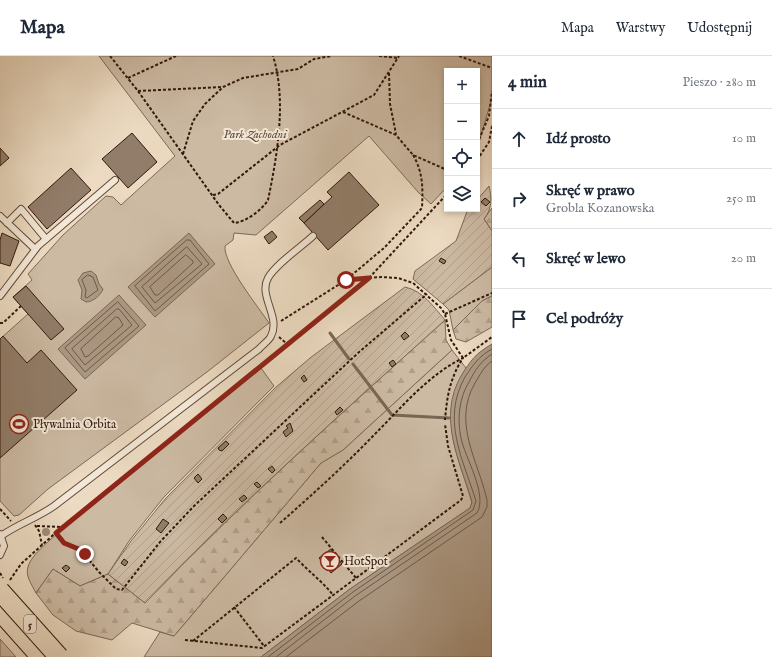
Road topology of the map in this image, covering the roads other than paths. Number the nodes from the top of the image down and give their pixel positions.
1 (115, 180) dead end
2 (0, 216) edge
3 (7, 223) junction
4 (313, 236) dead end
5 (46, 239) junction
6 (35, 249) junction
7 (0, 296) edge
8 (1, 535) edge
9 (0, 555) edge
10 (4, 586) edge
11 (0, 611) edge
12 (41, 657) edge
13 (59, 657) edge

1 - 5 lane
2 - 3 lane
3 - 5 lane
3 - 6 lane
4 - 8 lane
5 - 6 lane
6 - 7 lane
8 - 9 lane
10 - 13 main road, 5, bridge
11 - 12 main road, 5

